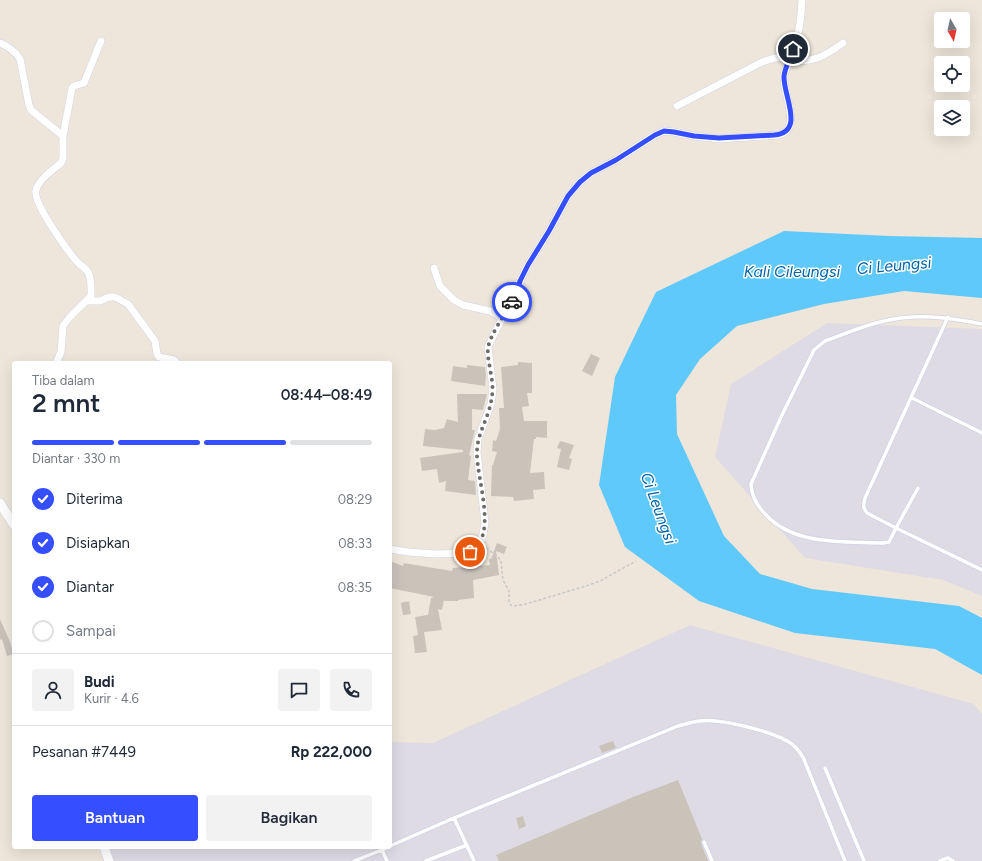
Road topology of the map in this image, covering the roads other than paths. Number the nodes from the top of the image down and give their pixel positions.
1 (802, 0) edge
2 (101, 40) dead end
3 (0, 43) edge
4 (843, 43) dead end
5 (789, 61) junction
6 (677, 106) dead end
7 (62, 136) junction
8 (434, 268) dead end
9 (88, 301) junction
10 (502, 318) junction
11 (948, 318) junction
12 (982, 324) edge
13 (57, 361) edge
14 (175, 361) edge
15 (912, 398) junction
16 (982, 432) edge
17 (918, 488) dead end
18 (0, 504) edge
19 (12, 522) edge
20 (896, 528) junction
21 (392, 549) edge
22 (982, 570) edge
23 (825, 768) dead end
24 (454, 818) junction
25 (704, 842) dead end
26 (467, 845) junction
27 (392, 846) edge
28 (105, 849) edge
29 (382, 850) joint
30 (109, 861) edge
31 (354, 861) edge
32 (387, 861) edge
33 (426, 861) edge
34 (474, 861) edge
35 (712, 861) edge
36 (846, 861) edge
37 (864, 861) edge
38 (940, 861) edge
39 (953, 861) edge

1 - 5 street
2 - 7 street
3 - 7 street
4 - 5 street
5 - 6 street
5 - 10 street
7 - 9 street
8 - 10 street
9 - 13 street
9 - 14 street
10 - 21 street
11 - 12 lane
11 - 15 lane
11 - 20 lane
15 - 16 lane
15 - 20 lane
17 - 20 lane
18 - 19 street
20 - 22 lane
23 - 37 lane
24 - 26 lane
24 - 27 lane
24 - 36 lane
25 - 35 lane
26 - 33 lane
26 - 34 lane
28 - 30 street
29 - 31 lane
29 - 32 lane
38 - 39 lane

